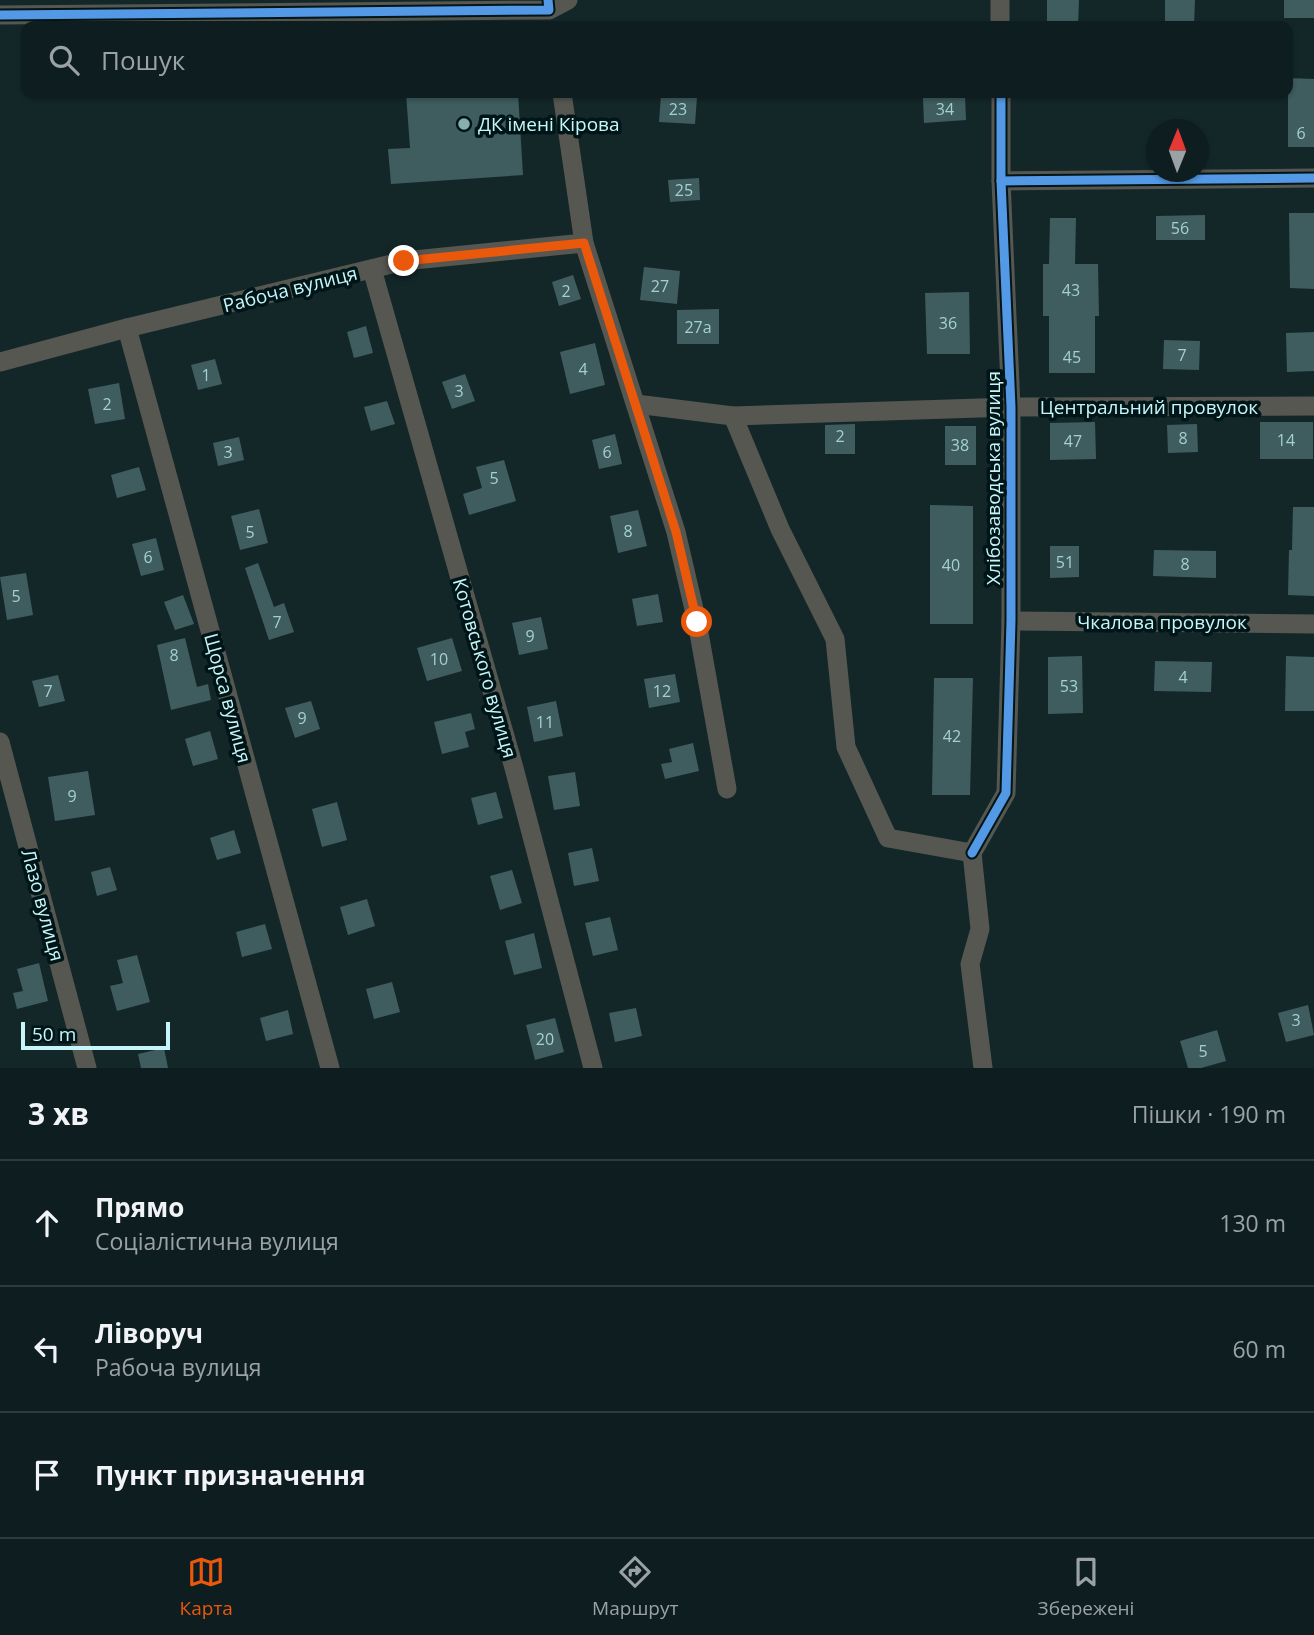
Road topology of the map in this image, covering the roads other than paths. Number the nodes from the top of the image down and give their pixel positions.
1 (568, 0) edge
2 (1000, 0) edge
3 (116, 7) edge
4 (549, 12) edge
5 (0, 15) edge
6 (1000, 21) edge
7 (563, 98) edge
8 (1000, 98) edge
9 (1314, 178) edge
10 (1001, 181) junction
11 (584, 243) junction
12 (372, 269) junction
13 (127, 328) junction
14 (0, 362) edge
15 (636, 404) junction
16 (1314, 406) edge
17 (1012, 407) junction
18 (733, 416) junction
19 (1011, 621) junction
20 (1314, 624) edge
21 (0, 742) edge
22 (727, 789) dead end
23 (972, 853) junction
24 (87, 1068) edge
25 (330, 1068) edge
26 (593, 1068) edge
27 (983, 1068) edge

1 - 4 street
2 - 6 street
3 - 4 street
3 - 5 street
7 - 11 street
8 - 10 street, Хлібозаводська вулиця
9 - 10 street
10 - 17 street, Хлібозаводська вулиця
11 - 12 street, Рабоча вулиця
11 - 15 street
12 - 13 street, Рабоча вулиця
12 - 26 street, Котовського вулиця
13 - 14 street, Рабоча вулиця
13 - 25 street, Щорса вулиця
15 - 18 street, Центральний провулок
15 - 22 street
16 - 17 street, Центральний провулок
17 - 18 street, Центральний провулок
17 - 19 street, Хлібозаводська вулиця
18 - 23 street
19 - 20 street, Чкалова провулок
19 - 23 street, Хлібозаводська вулиця
21 - 24 street, Лазо вулиця
23 - 27 street

